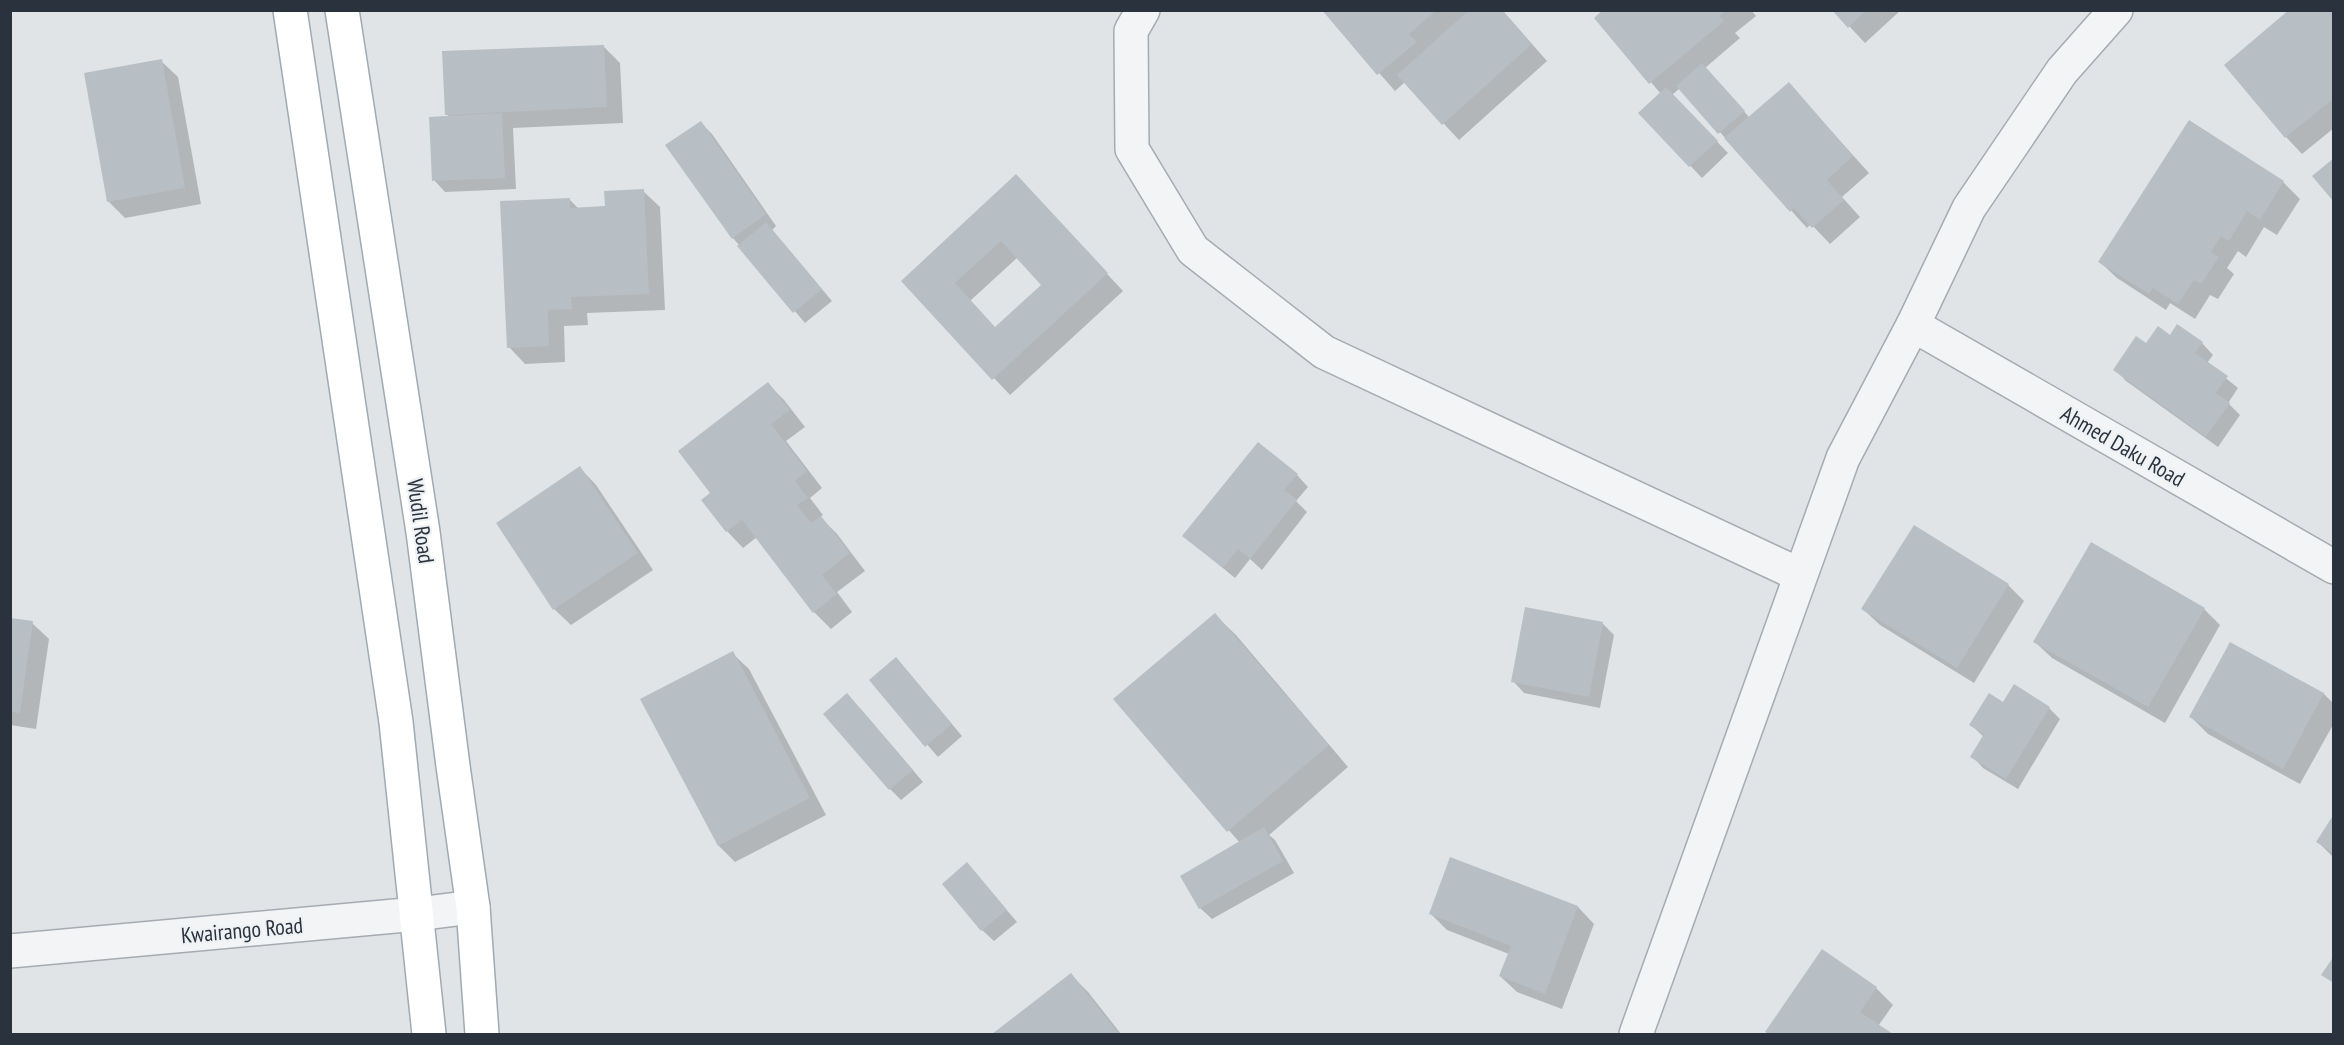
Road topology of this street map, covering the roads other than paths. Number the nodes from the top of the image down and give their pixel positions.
1 (290, 10) edge
2 (342, 10) edge
3 (1143, 10) edge
4 (2116, 10) edge
5 (1913, 325) junction
6 (2334, 567) edge
7 (1800, 575) junction
8 (473, 907) junction
9 (417, 914) junction
10 (10, 951) edge
11 (429, 1035) edge
12 (482, 1035) edge
13 (1636, 1035) edge

1 - 9 main road
2 - 8 main road, Wudil Road
3 - 7 street
4 - 5 street
5 - 6 street, Ahmed Daku Road
5 - 7 street
7 - 13 street
8 - 9 street, Kwairango Road
8 - 12 main road, Wudil Road
9 - 10 street, Kwairango Road
9 - 11 main road

